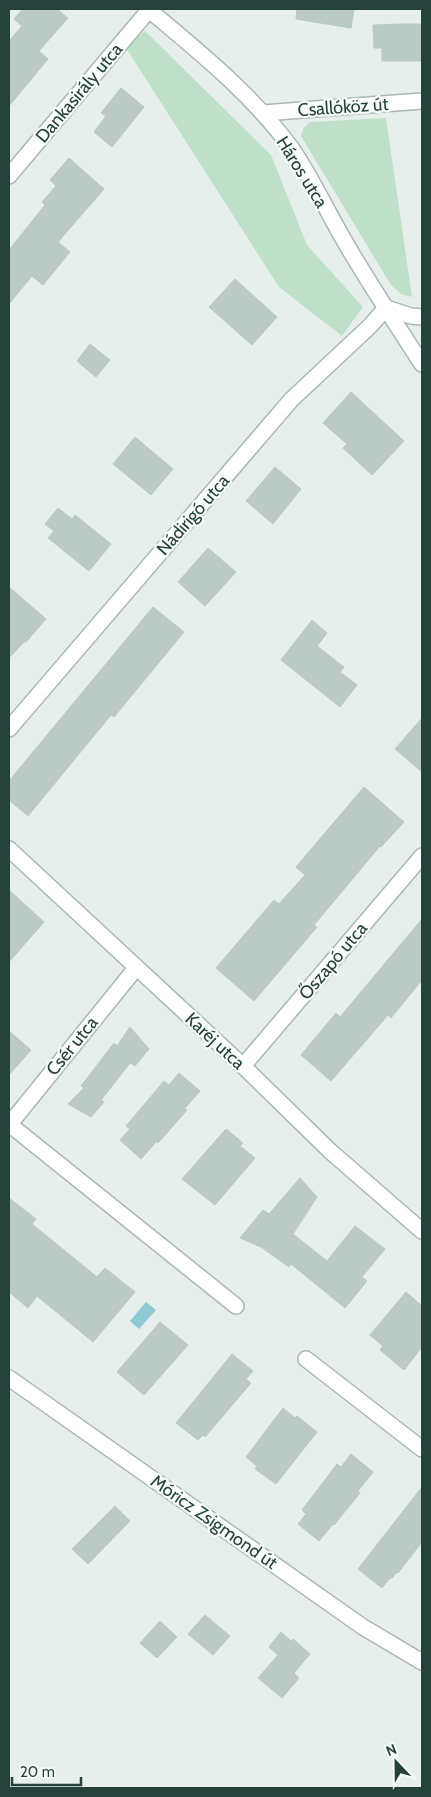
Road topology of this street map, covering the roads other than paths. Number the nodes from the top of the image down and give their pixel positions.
1 (148, 9) edge
2 (422, 101) edge
3 (263, 113) junction
4 (9, 176) edge
5 (386, 308) junction
6 (422, 317) edge
7 (422, 364) edge
8 (9, 729) edge
9 (9, 848) edge
10 (422, 856) edge
11 (136, 968) junction
12 (243, 1066) junction
13 (9, 1124) edge
14 (422, 1231) edge
15 (236, 1306) dead end
16 (306, 1360) dead end
17 (9, 1378) edge
18 (422, 1449) edge
19 (422, 1662) edge

1 - 3 street, Háros utca
1 - 4 street, Dankasirály utca
2 - 3 street, Csallóköz út
3 - 5 street, Háros utca
5 - 6 street
5 - 7 street, Háros utca
5 - 8 street, Nádirigó utca
9 - 11 street, Karéj utca
10 - 12 street, Őszapó utca
11 - 12 street, Karéj utca
11 - 13 street, Csér utca
12 - 14 street, Karéj utca
13 - 15 street
16 - 18 street
17 - 19 street, Móricz Zsigmond út

